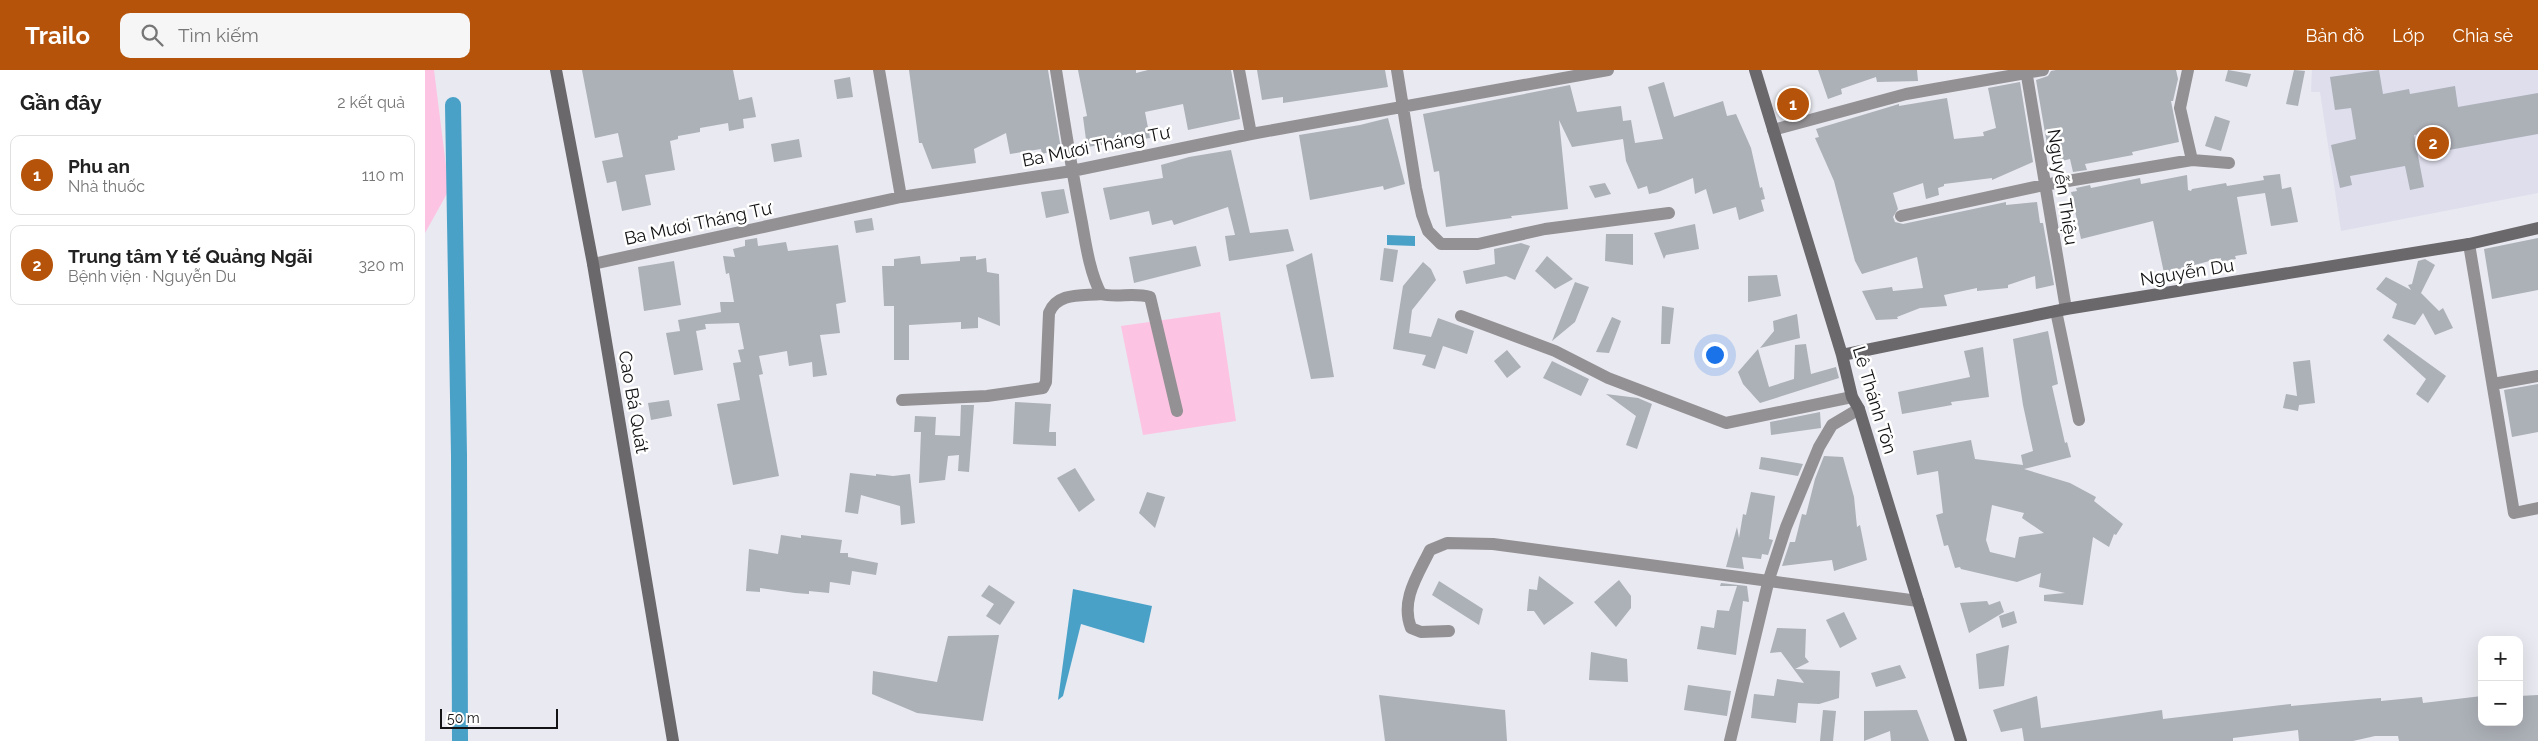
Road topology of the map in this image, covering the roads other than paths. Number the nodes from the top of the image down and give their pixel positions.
1 (557, 70) edge
2 (879, 70) edge
3 (1056, 70) edge
4 (1239, 70) edge
5 (1397, 70) edge
6 (1608, 70) edge
7 (1755, 70) edge
8 (2043, 70) edge
9 (2188, 70) edge
10 (2027, 72) edge
11 (1404, 106) junction
12 (1773, 130) junction
13 (1251, 134) junction
14 (2192, 160) junction
15 (2229, 162) dead end
16 (1071, 171) junction
17 (2044, 185) junction
18 (901, 197) junction
19 (1669, 213) dead end
20 (1901, 216) dead end
21 (2538, 228) edge
22 (2469, 244) junction
23 (593, 264) junction
24 (1101, 294) junction
25 (2061, 310) junction
26 (1461, 316) dead end
27 (1842, 355) junction
28 (2538, 376) edge
29 (2493, 384) junction
30 (1852, 398) junction
31 (902, 400) dead end
32 (1859, 409) junction
33 (1177, 411) dead end
34 (2079, 420) dead end
35 (2538, 508) edge
36 (1769, 579) junction
37 (1918, 601) junction
38 (1449, 631) dead end
39 (673, 741) edge
40 (1730, 741) edge
41 (1961, 741) edge

1 - 23 street, Cao Bá Quát
2 - 18 street
3 - 16 street
4 - 13 street
5 - 11 street
6 - 11 street, Ba Mươi Tháng Tư
7 - 12 street, Lê Thánh Tôn
8 - 10 street
9 - 14 street
10 - 12 street
10 - 17 street, Nguyễn Thiệu
11 - 13 street, Ba Mươi Tháng Tư
11 - 19 street
12 - 27 street, Lê Thánh Tôn
13 - 16 street, Ba Mươi Tháng Tư
14 - 15 street
14 - 17 street
16 - 18 street, Ba Mươi Tháng Tư
16 - 24 street
17 - 20 street
17 - 25 street, Nguyễn Thiệu
18 - 23 street, Ba Mươi Tháng Tư
21 - 22 street, Nguyễn Du
22 - 25 street, Nguyễn Du
22 - 29 street
23 - 39 street, Cao Bá Quát
24 - 31 street
24 - 33 street
25 - 27 street, Nguyễn Du
25 - 34 street, Nguyễn Thiệu
26 - 30 street
27 - 30 street, Lê Thánh Tôn
28 - 29 street
29 - 35 street
30 - 32 street, Lê Thánh Tôn
32 - 36 street
32 - 37 street, Lê Thánh Tôn
36 - 37 street
36 - 38 street
36 - 40 street
37 - 41 street, Lê Thánh Tôn

